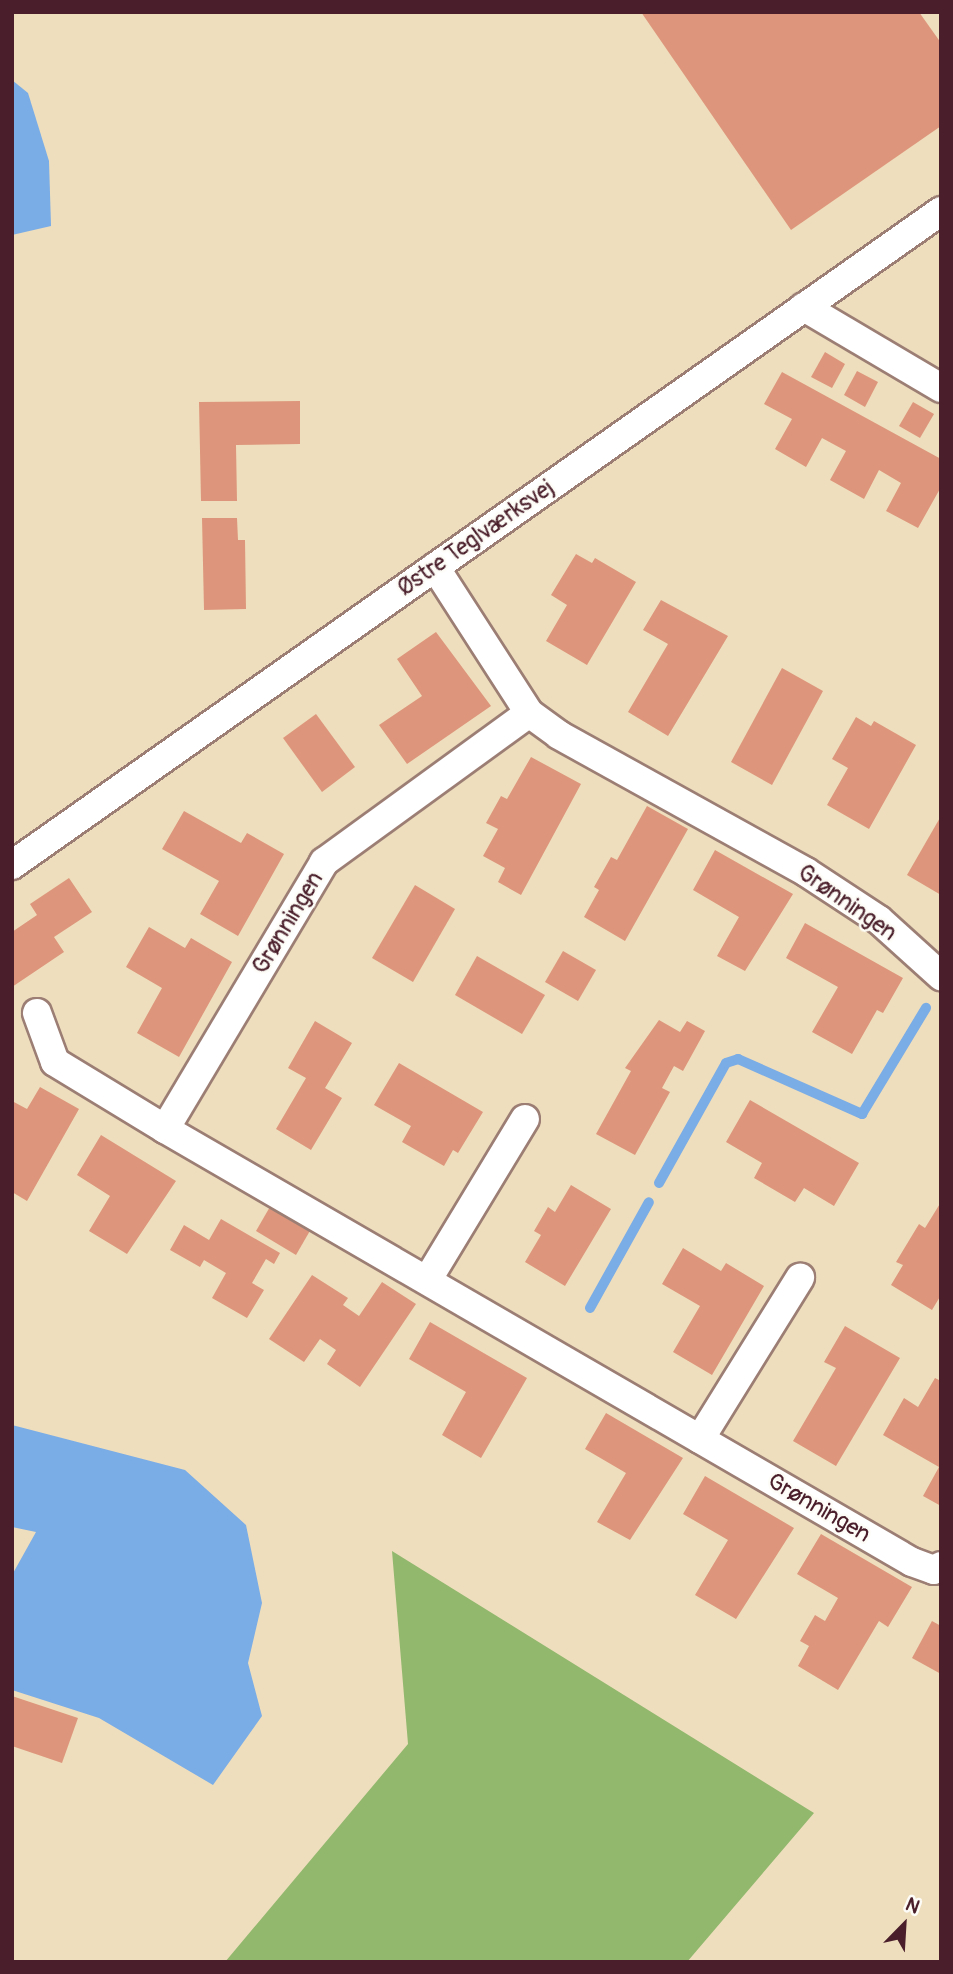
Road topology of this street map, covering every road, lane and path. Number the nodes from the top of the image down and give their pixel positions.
1 (941, 211) edge
2 (804, 307) junction
3 (941, 388) edge
4 (435, 567) junction
5 (529, 713) junction
6 (12, 865) edge
7 (941, 976) edge
8 (37, 1013) dead end
9 (525, 1119) dead end
10 (164, 1129) junction
11 (800, 1278) dead end
12 (428, 1279) junction
13 (700, 1439) junction
14 (941, 1566) edge

1 - 2 street, Østre Teglværksvej
2 - 3 street
2 - 4 street, Østre Teglværksvej
4 - 5 street, Grønningen
4 - 6 street, Østre Teglværksvej
5 - 7 street, Grønningen
5 - 10 street, Grønningen
8 - 10 street, Grønningen
9 - 12 street
10 - 12 street, Grønningen
11 - 13 street
12 - 13 street, Grønningen
13 - 14 street, Grønningen

